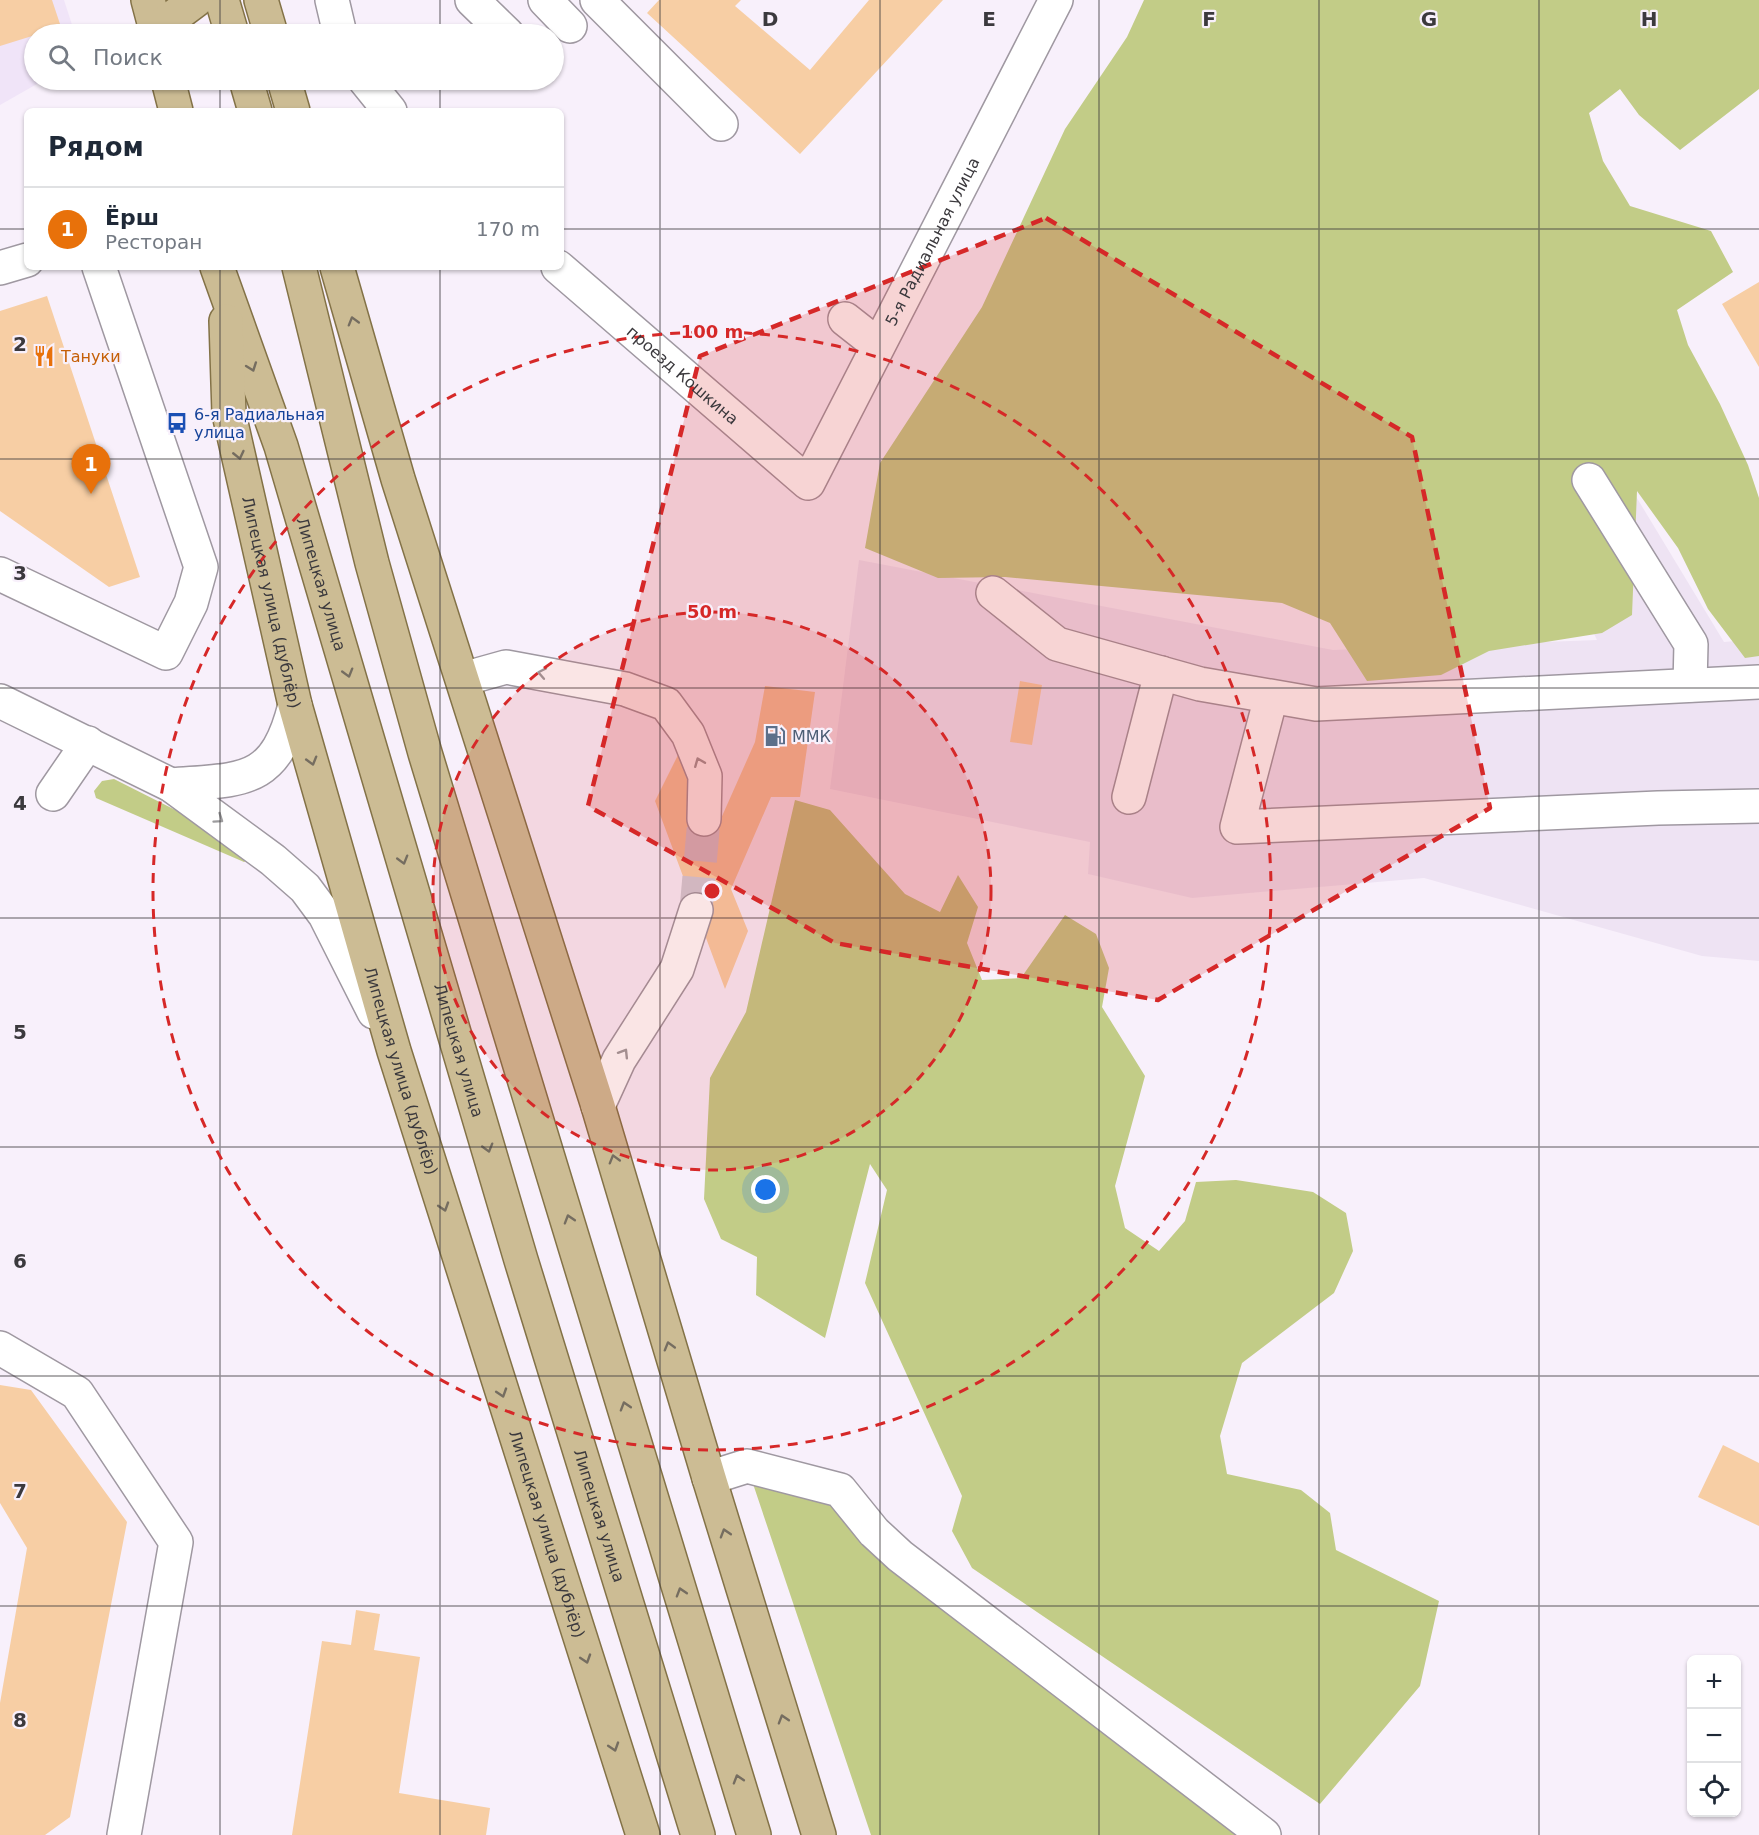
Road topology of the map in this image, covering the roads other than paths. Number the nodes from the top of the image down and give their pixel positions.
1 (196, 0) edge
2 (222, 0) edge
3 (261, 0) edge
4 (332, 0) edge
5 (472, 0) edge
6 (545, 0) edge
7 (597, 0) edge
8 (1056, 0) edge
9 (154, 22) edge
10 (229, 24) edge
11 (268, 24) edge
12 (338, 24) edge
13 (497, 24) edge
14 (570, 26) dead end
15 (171, 90) edge
16 (249, 90) edge
17 (287, 90) edge
18 (373, 90) edge
19 (175, 108) edge
20 (254, 108) edge
21 (292, 108) edge
22 (388, 108) edge
23 (721, 124) dead end
24 (24, 261) edge
25 (0, 268) edge
26 (100, 270) edge
27 (300, 270) edge
28 (300, 270) edge
29 (339, 270) edge
30 (561, 270) edge
31 (221, 280) edge
32 (844, 319) dead end
33 (878, 345) junction
34 (398, 479) junction
35 (1588, 480) dead end
36 (807, 483) joint
37 (0, 574) edge
38 (993, 593) dead end
39 (1161, 673) junction
40 (464, 679) junction
41 (1759, 682) edge
42 (1690, 685) junction
43 (1271, 697) junction
44 (0, 701) edge
45 (296, 705) junction
46 (88, 743) junction
47 (171, 785) junction
48 (53, 794) dead end
49 (1129, 797) dead end
50 (1759, 806) edge
51 (704, 819) tunnel mouth
52 (696, 910) tunnel mouth
53 (394, 1051) junction
54 (598, 1106) junction
55 (0, 1348) edge
56 (709, 1478) junction
57 (124, 1835) edge
58 (643, 1835) edge
59 (698, 1835) edge
60 (754, 1835) edge
61 (819, 1835) edge
62 (1264, 1835) edge

1 - 9 main road
2 - 10 main road
3 - 11 main road
4 - 12 street
5 - 13 street
6 - 14 street
7 - 23 street
8 - 33 street, 5-я Радиальная улица
15 - 19 main road
16 - 20 main road
17 - 21 main road
18 - 22 street
24 - 25 street
26 - 37 street
27 - 34 main road
60 -> 28 main road
34 -> 29 main road
30 - 36 street, проезд Кошкина
31 -> 45 main road, Липецкая улица (дублёр)
31 -> 59 main road, Липецкая улица
32 - 33 street
33 - 36 street, 5-я Радиальная улица
34 - 40 main road
35 - 42 street
38 - 39 street
39 - 43 street
39 - 49 street
51 -> 40 street
40 - 54 main road
41 - 42 street
42 - 43 street
43 - 50 street
44 - 46 street
45 - 47 street
45 -> 53 main road, Липецкая улица (дублёр)
46 - 47 street
46 - 48 street
47 -> 53 street
54 -> 52 street
53 -> 58 main road, Липецкая улица (дублёр)
56 -> 54 main road
55 - 57 street
61 -> 56 main road
56 - 62 street

